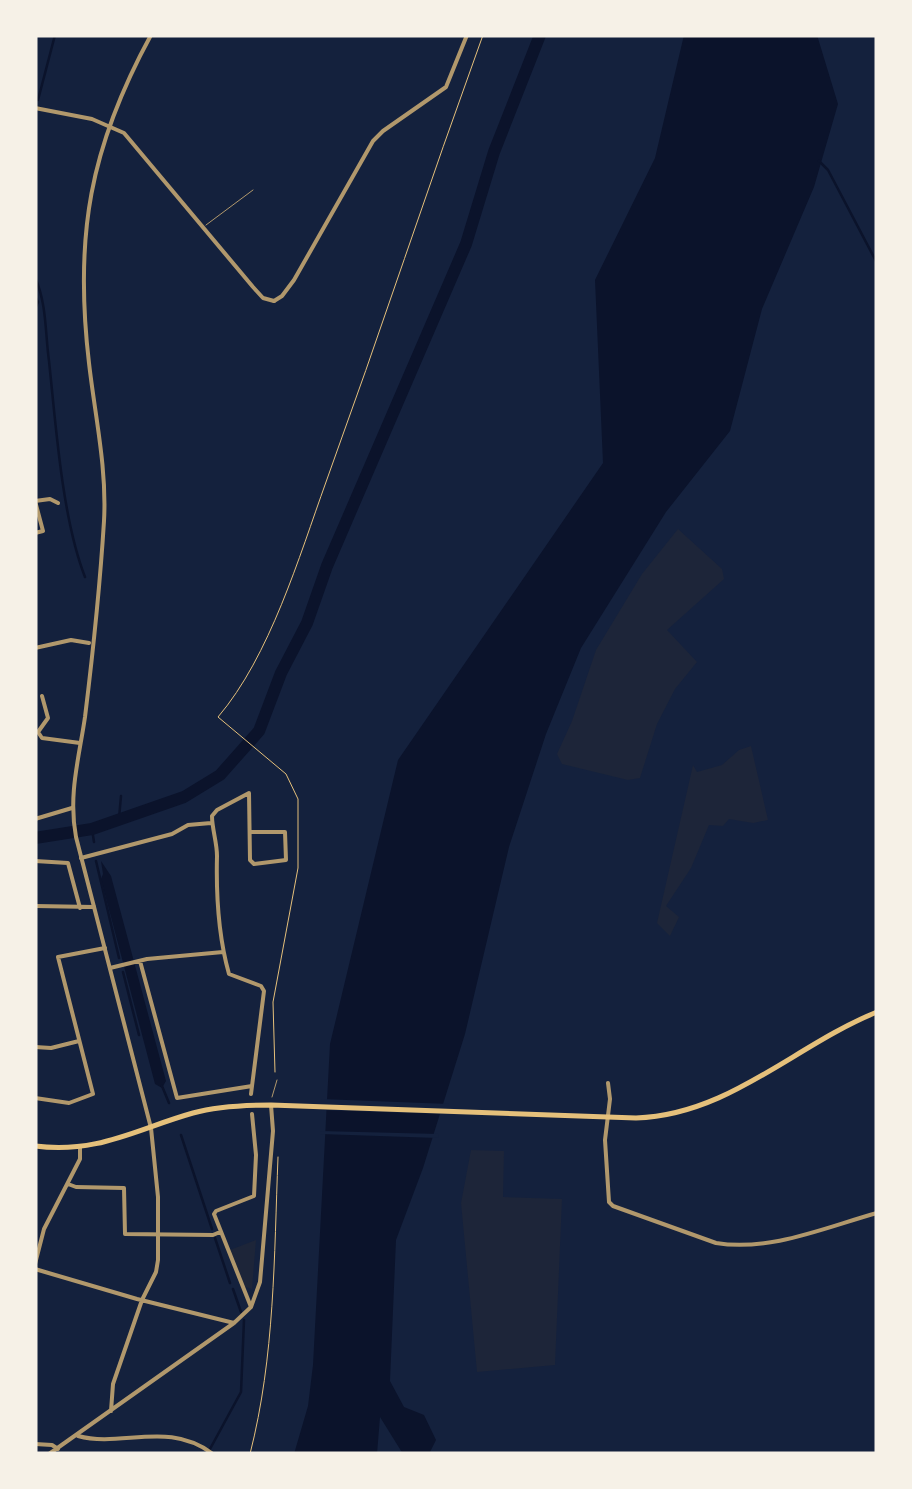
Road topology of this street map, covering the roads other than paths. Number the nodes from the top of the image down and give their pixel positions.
1 (151, 35) edge
2 (466, 35) edge
3 (35, 108) edge
4 (110, 125) junction
5 (253, 190) dead end
6 (204, 227) junction
7 (35, 501) edge
8 (58, 502) dead end
9 (35, 533) edge
10 (91, 643) junction
11 (35, 648) edge
12 (42, 696) dead end
13 (80, 743) junction
14 (72, 810) junction
15 (35, 819) edge
16 (212, 823) junction
17 (250, 832) junction
18 (82, 858) junction
19 (35, 862) edge
20 (35, 906) edge
21 (94, 907) junction
22 (80, 908) junction
23 (105, 948) junction
24 (223, 952) junction
25 (137, 961) junction
26 (110, 968) junction
27 (877, 1012) edge
28 (79, 1041) junction
29 (35, 1047) edge
30 (277, 1080) dead end
31 (608, 1083) dead end
32 (252, 1086) junction
33 (252, 1094) dead end
34 (35, 1098) edge
35 (272, 1101) junction
36 (252, 1114) dead end
37 (609, 1116) junction
38 (150, 1128) junction
39 (35, 1146) edge
40 (80, 1148) junction
41 (68, 1184) junction
42 (877, 1214) edge
43 (220, 1232) junction
44 (158, 1233) junction
45 (35, 1266) edge
46 (142, 1300) junction
47 (251, 1307) junction
48 (234, 1323) junction
49 (111, 1412) junction
50 (78, 1436) junction
51 (35, 1444) edge
52 (58, 1449) junction
53 (49, 1454) edge
54 (213, 1454) edge

1 - 4 street
2 - 6 street
3 - 4 street
4 - 6 street
4 - 10 street
5 - 6 lane
7 - 8 street
7 - 9 street
10 - 11 street
10 - 13 street
12 - 13 street
13 - 14 street
14 - 15 street
14 - 18 street
16 - 17 street
16 - 18 street
16 - 24 street
17 - 17 street
18 - 21 street
19 - 22 street
20 - 22 street
21 - 22 street
21 - 23 street
23 - 26 street
23 - 28 street
24 - 25 street
24 - 32 street
25 - 26 street
25 - 32 street
26 - 38 street
27 - 37 main road
28 - 29 street
28 - 34 street
30 - 35 lane
31 - 37 street
32 - 33 street
35 - 37 main road
35 - 38 main road
35 - 47 street
36 - 43 street
37 - 42 street
38 - 40 main road
38 - 44 street
39 - 40 main road
40 - 41 street
41 - 44 street
41 - 45 street
43 - 44 street
43 - 47 street
44 - 46 street
45 - 46 street
46 - 48 street
46 - 49 street
47 - 48 street
48 - 49 street
49 - 50 street
50 - 52 street
50 - 54 street
51 - 52 street
52 - 53 street

